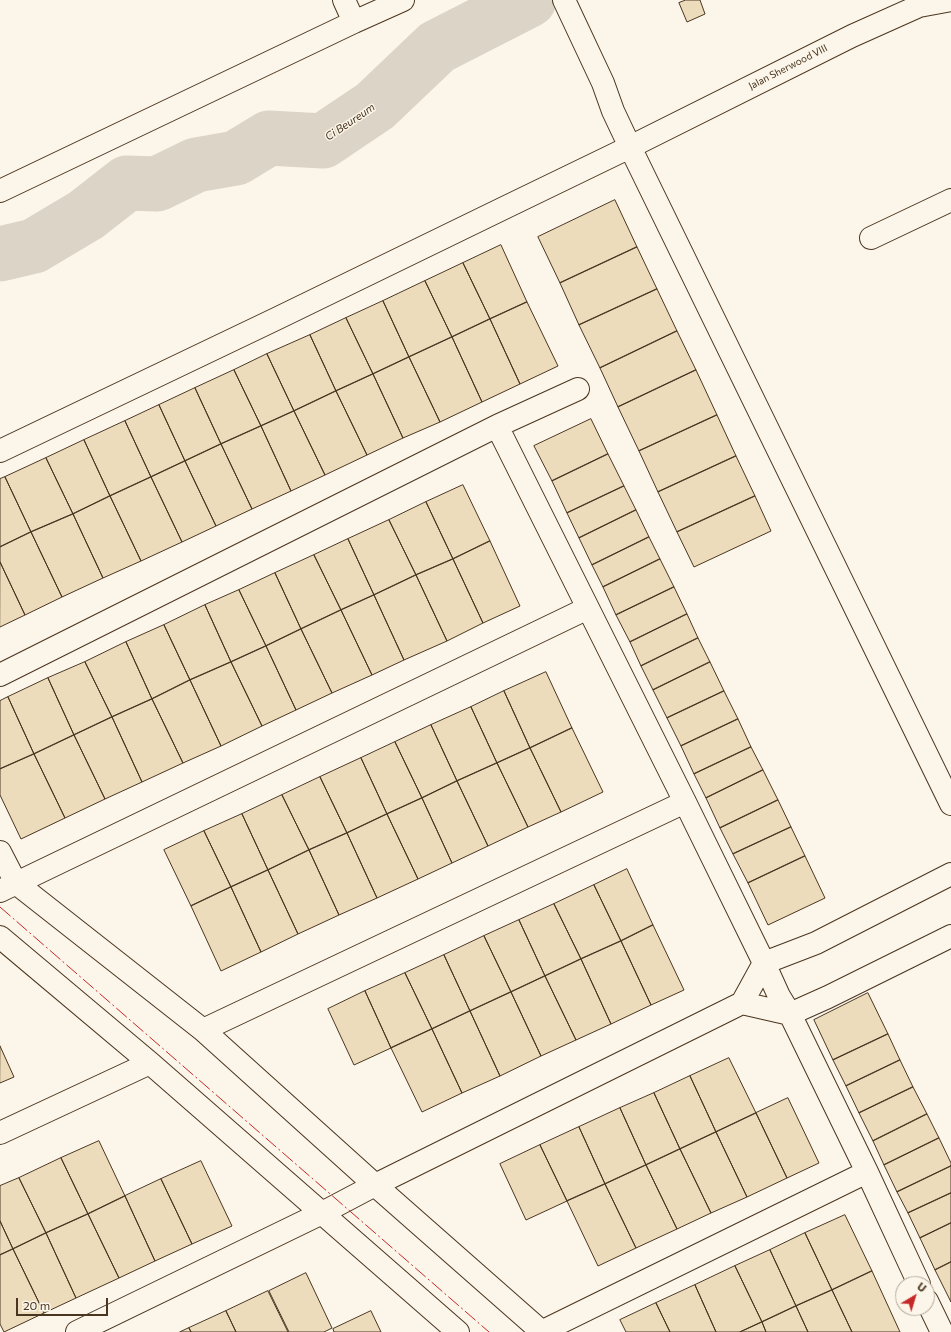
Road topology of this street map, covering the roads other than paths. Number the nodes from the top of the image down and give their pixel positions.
1 (344, 0) edge
2 (403, 0) edge
3 (564, 0) edge
4 (951, 0) edge
5 (354, 22) junction
6 (630, 147) junction
7 (0, 191) edge
8 (949, 205) edge
9 (871, 238) dead end
10 (578, 389) dead end
11 (497, 426) junction
12 (0, 451) edge
13 (588, 608) junction
14 (0, 675) edge
15 (685, 802) junction
16 (951, 804) edge
17 (0, 852) edge
18 (951, 874) edge
19 (8, 887) edge
20 (951, 936) edge
21 (0, 937) edge
22 (764, 963) junction
23 (742, 1003) junction
24 (790, 1014) junction
25 (203, 1030) junction
26 (150, 1063) junction
27 (0, 1133) edge
28 (867, 1172) junction
29 (375, 1184) junction
30 (322, 1213) junction
31 (915, 1276) edge
32 (934, 1316) edge
33 (76, 1332) edge
34 (458, 1332) edge
35 (542, 1332) edge
36 (942, 1332) edge

1 - 5 street
2 - 5 street
3 - 6 street
4 - 6 street, Jalan Sherwood VIII
5 - 7 street
6 - 12 street, Jalan Sherwood VIII
6 - 16 street
8 - 9 street
10 - 11 street
11 - 13 street
11 - 14 street
13 - 15 street
13 - 19 street
15 - 22 street
15 - 25 street
17 - 19 street
18 - 22 street
19 - 25 street
20 - 24 street
21 - 26 street
22 - 23 street
22 - 24 street
23 - 24 street
23 - 29 street
24 - 28 street
25 - 29 street
26 - 27 street
26 - 30 street
28 - 31 street
28 - 35 street
29 - 30 street
29 - 35 street
30 - 33 street
30 - 34 street
32 - 36 street

